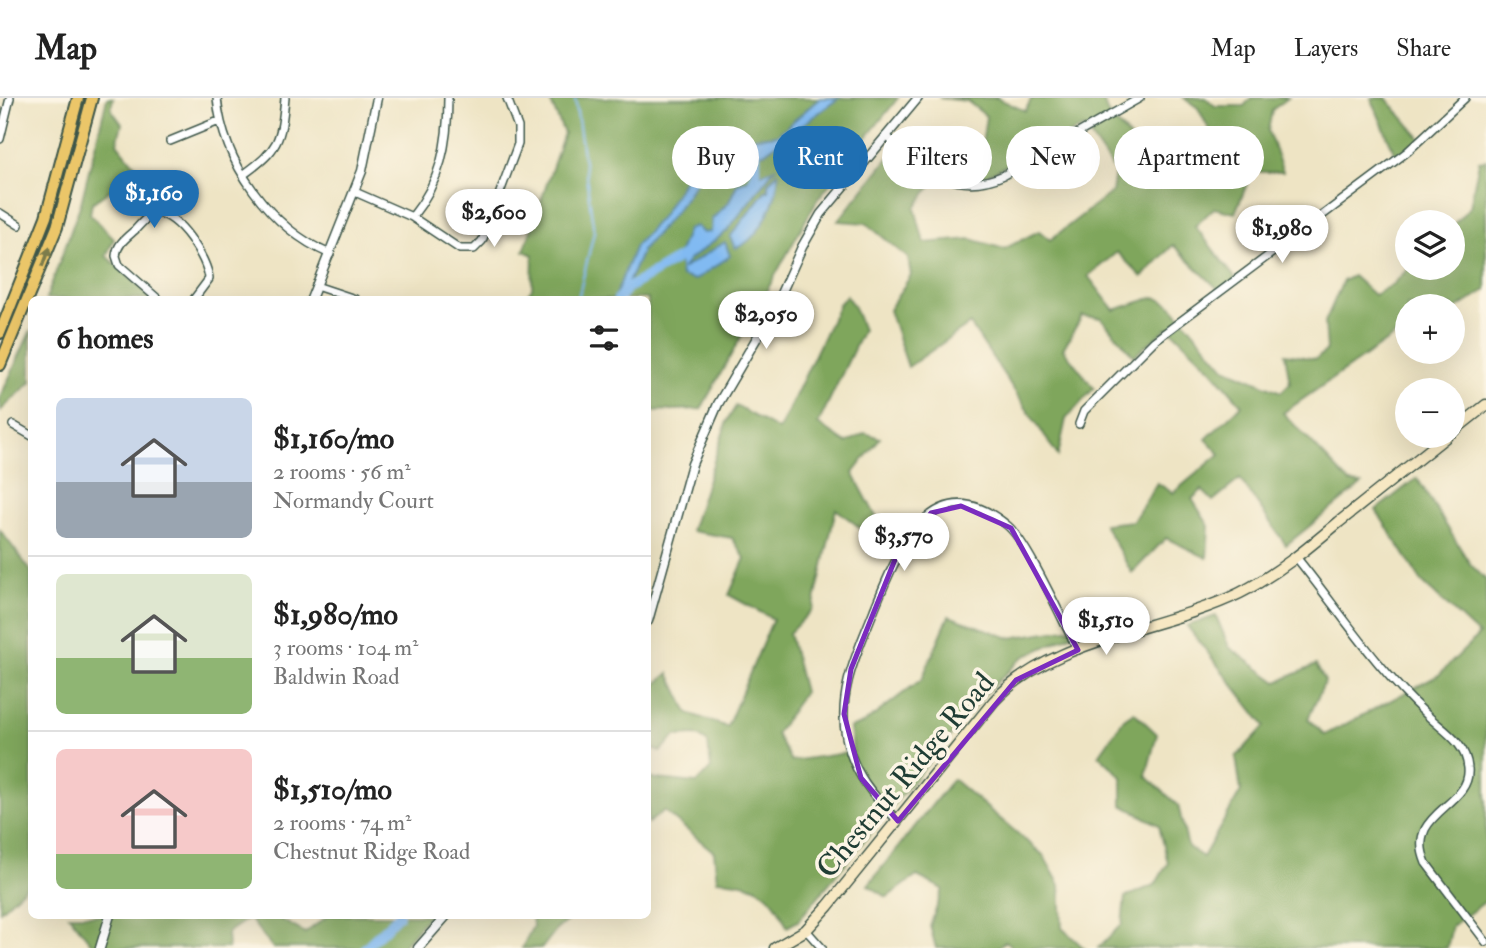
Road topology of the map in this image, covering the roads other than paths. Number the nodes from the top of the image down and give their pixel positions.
1 (10, 98) edge
2 (78, 98) edge
3 (92, 98) edge
4 (217, 98) edge
5 (285, 98) edge
6 (377, 98) edge
7 (448, 98) edge
8 (507, 98) edge
9 (918, 98) edge
10 (1140, 98) edge
11 (1465, 98) edge
12 (219, 121) junction
13 (894, 126) edge
14 (0, 139) edge
15 (170, 141) dead end
16 (882, 141) edge
17 (243, 175) junction
18 (992, 180) edge
19 (355, 192) junction
20 (0, 213) edge
21 (412, 218) junction
22 (19, 225) dead end
23 (330, 254) junction
24 (316, 286) junction
25 (28, 296) edge
26 (155, 296) edge
27 (196, 296) edge
28 (312, 296) edge
29 (346, 296) edge
30 (28, 297) edge
31 (0, 334) edge
32 (0, 365) edge
33 (1486, 405) edge
34 (1465, 422) edge
35 (1079, 424) dead end
36 (13, 425) dead end
37 (28, 434) edge
38 (1432, 448) edge
39 (1296, 557) junction
40 (651, 610) edge
41 (1078, 650) junction
42 (898, 821) junction
43 (109, 919) edge
44 (443, 919) edge
45 (806, 930) junction
46 (1486, 942) edge
47 (100, 948) edge
48 (418, 948) edge
49 (775, 948) edge
50 (822, 948) edge

1 - 14 street
2 - 31 highway
25 -> 3 highway
4 - 12 street
5 - 17 street
6 - 19 street
7 - 21 street
8 - 21 street
9 - 13 street
10 - 18 street
11 - 35 street
12 - 15 street
12 - 17 street
16 - 40 street
17 - 23 street
19 - 21 street
19 - 23 street
20 - 22 street
23 - 24 street
24 - 28 street
24 - 29 street
26 - 27 street
32 -> 30 highway
33 - 34 main road
36 - 37 street
38 - 39 main road, Chestnut Ridge Road
39 - 41 main road, Chestnut Ridge Road
39 - 46 street
41 - 42 main road, Chestnut Ridge Road
41 - 42 street
42 - 45 main road, Chestnut Ridge Road
43 - 47 street
44 - 48 street
45 - 49 main road, Chestnut Ridge Road
45 - 50 street

